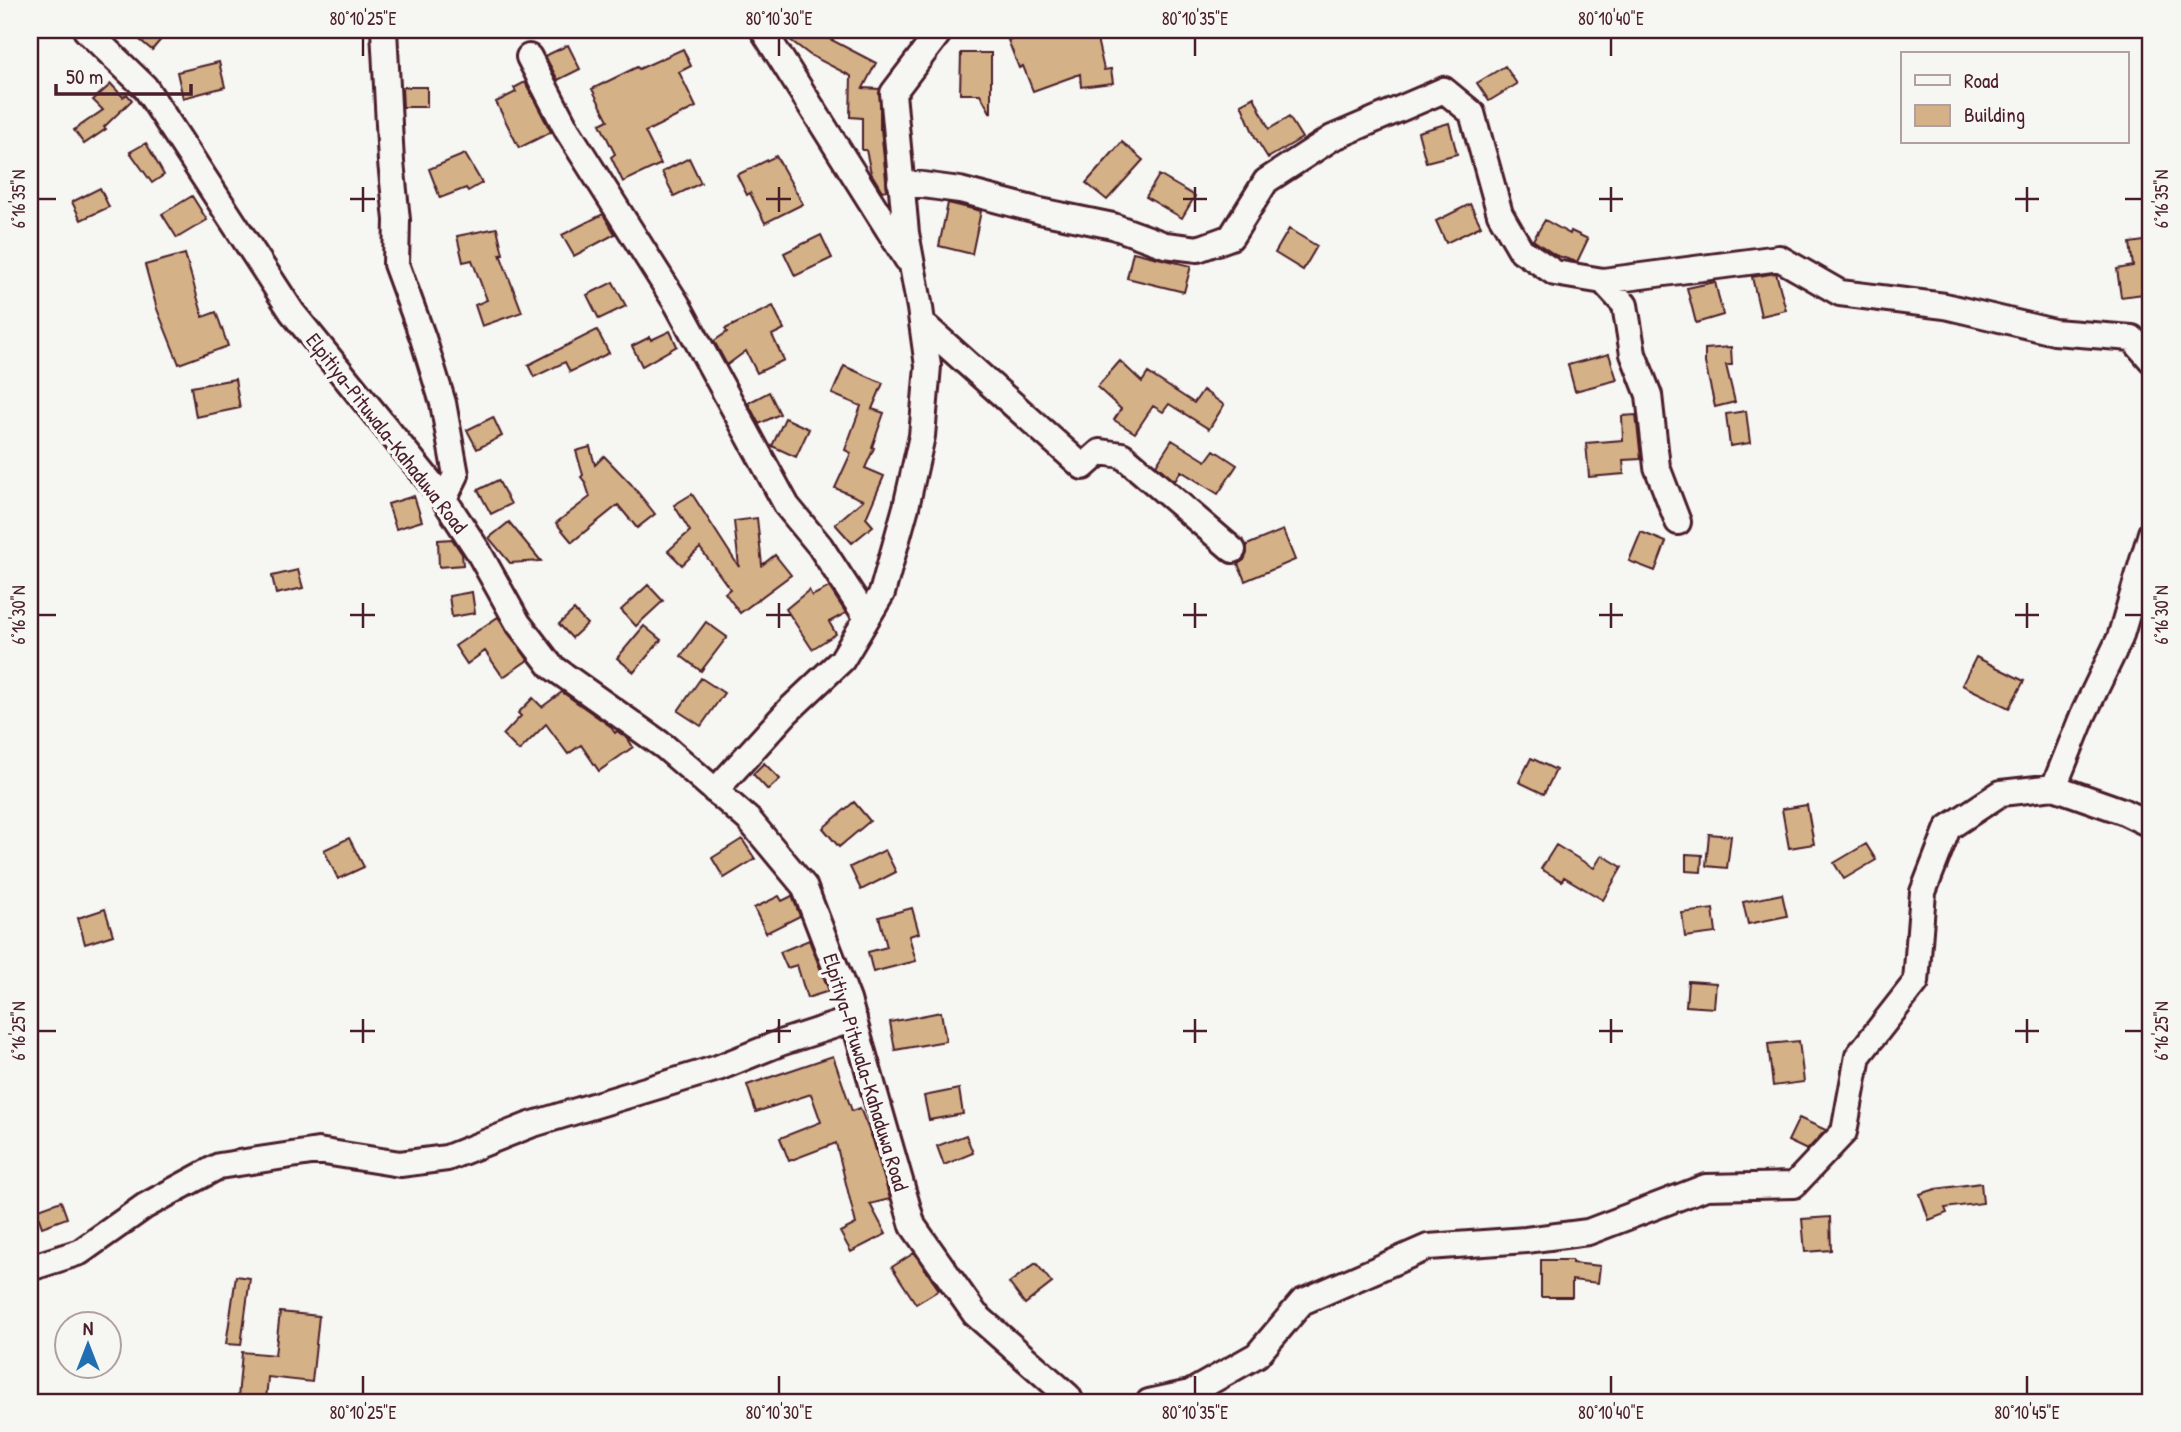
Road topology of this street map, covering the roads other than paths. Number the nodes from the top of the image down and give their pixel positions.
1 (86, 30) edge
2 (384, 30) edge
3 (763, 30) edge
4 (941, 30) edge
5 (529, 57) dead end
6 (900, 182) junction
7 (913, 269) junction
8 (1603, 281) junction
9 (922, 323) junction
10 (2151, 360) edge
11 (444, 499) junction
12 (1678, 522) dead end
13 (2151, 533) edge
14 (1233, 550) dead end
15 (867, 618) junction
16 (2054, 787) junction
17 (715, 791) junction
18 (2151, 825) edge
19 (854, 1019) junction
20 (30, 1268) edge
21 (1071, 1402) edge
22 (1149, 1402) edge

1 - 11 street, Elpitiya-Pituwala-Kahaduwa Road
2 - 11 street
3 - 7 street
4 - 6 street
5 - 15 street
6 - 7 street
6 - 8 street
7 - 9 street
8 - 10 street
8 - 12 street
9 - 14 street
9 - 15 street
11 - 17 street, Elpitiya-Pituwala-Kahaduwa Road
13 - 16 street
15 - 17 street
16 - 18 street
16 - 22 street
17 - 19 street, Elpitiya-Pituwala-Kahaduwa Road
19 - 20 street
19 - 21 street, Elpitiya-Pituwala-Kahaduwa Road

